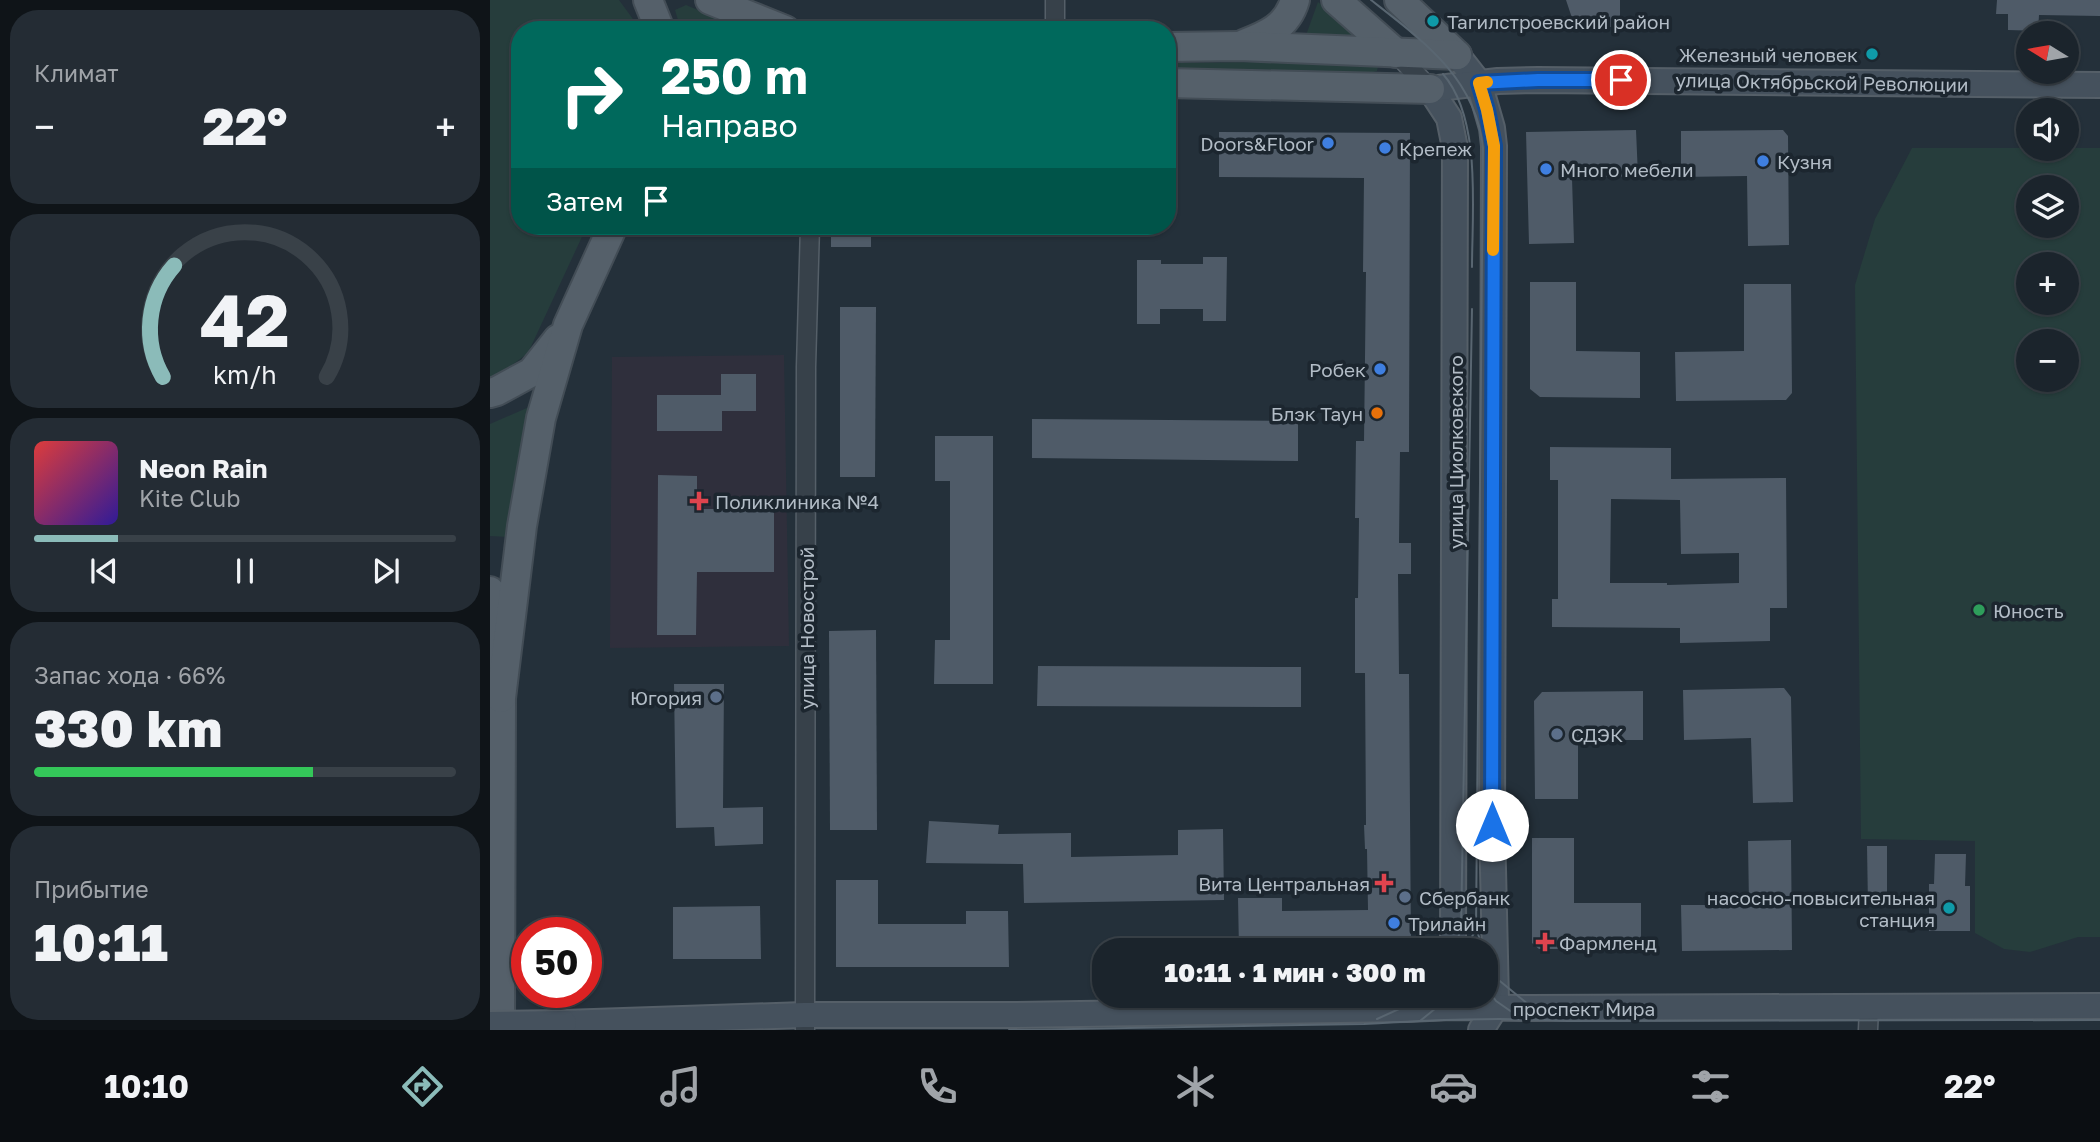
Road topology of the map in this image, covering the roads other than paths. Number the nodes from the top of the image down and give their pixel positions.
1 (648, 0) edge
2 (710, 0) edge
3 (1055, 0) edge
4 (1295, 0) edge
5 (1336, 0) edge
6 (1399, 0) edge
7 (656, 21) edge
8 (762, 21) edge
9 (1055, 21) edge
10 (1176, 47) edge
11 (1239, 47) junction
12 (1396, 53) junction
13 (1457, 55) junction
14 (1176, 83) edge
15 (1479, 83) junction
16 (2100, 85) edge
17 (1430, 89) junction
18 (609, 235) edge
19 (810, 235) edge
20 (568, 326) junction
21 (490, 393) edge
22 (490, 591) edge
23 (501, 698) junction
24 (1453, 938) edge
25 (1494, 938) edge
26 (2100, 1006) edge
27 (1495, 1008) junction
28 (1453, 1011) edge
29 (1869, 1019) edge
30 (804, 1022) edge
31 (490, 1024) edge
32 (500, 1030) edge
33 (1481, 1030) edge

1 - 7 main road
2 - 8 main road
3 - 9 street
4 - 11 main road
5 - 12 main road, улица Циолковского
6 - 13 main road, улица Циолковского
10 - 11 main road
11 - 12 main road
12 - 13 main road
12 - 17 street, улица Циолковского
13 - 15 main road, улица Циолковского
14 - 17 main road, улица Октябрьской Революции
15 - 16 main road, улица Октябрьской Революции
15 - 17 main road, улица Октябрьской Революции
15 - 25 main road, улица Циолковского
17 - 24 main road, улица Циолковского
18 - 20 main road
19 - 30 street, улица Новострой
20 - 21 main road
20 - 23 main road
22 - 23 main road
23 - 32 main road
26 - 29 main road, проспект Мира
27 - 28 main road, проспект Мира
27 - 29 main road, проспект Мира
27 - 33 main road
28 - 30 main road, проспект Мира
30 - 31 main road, проспект Мира, bridge

